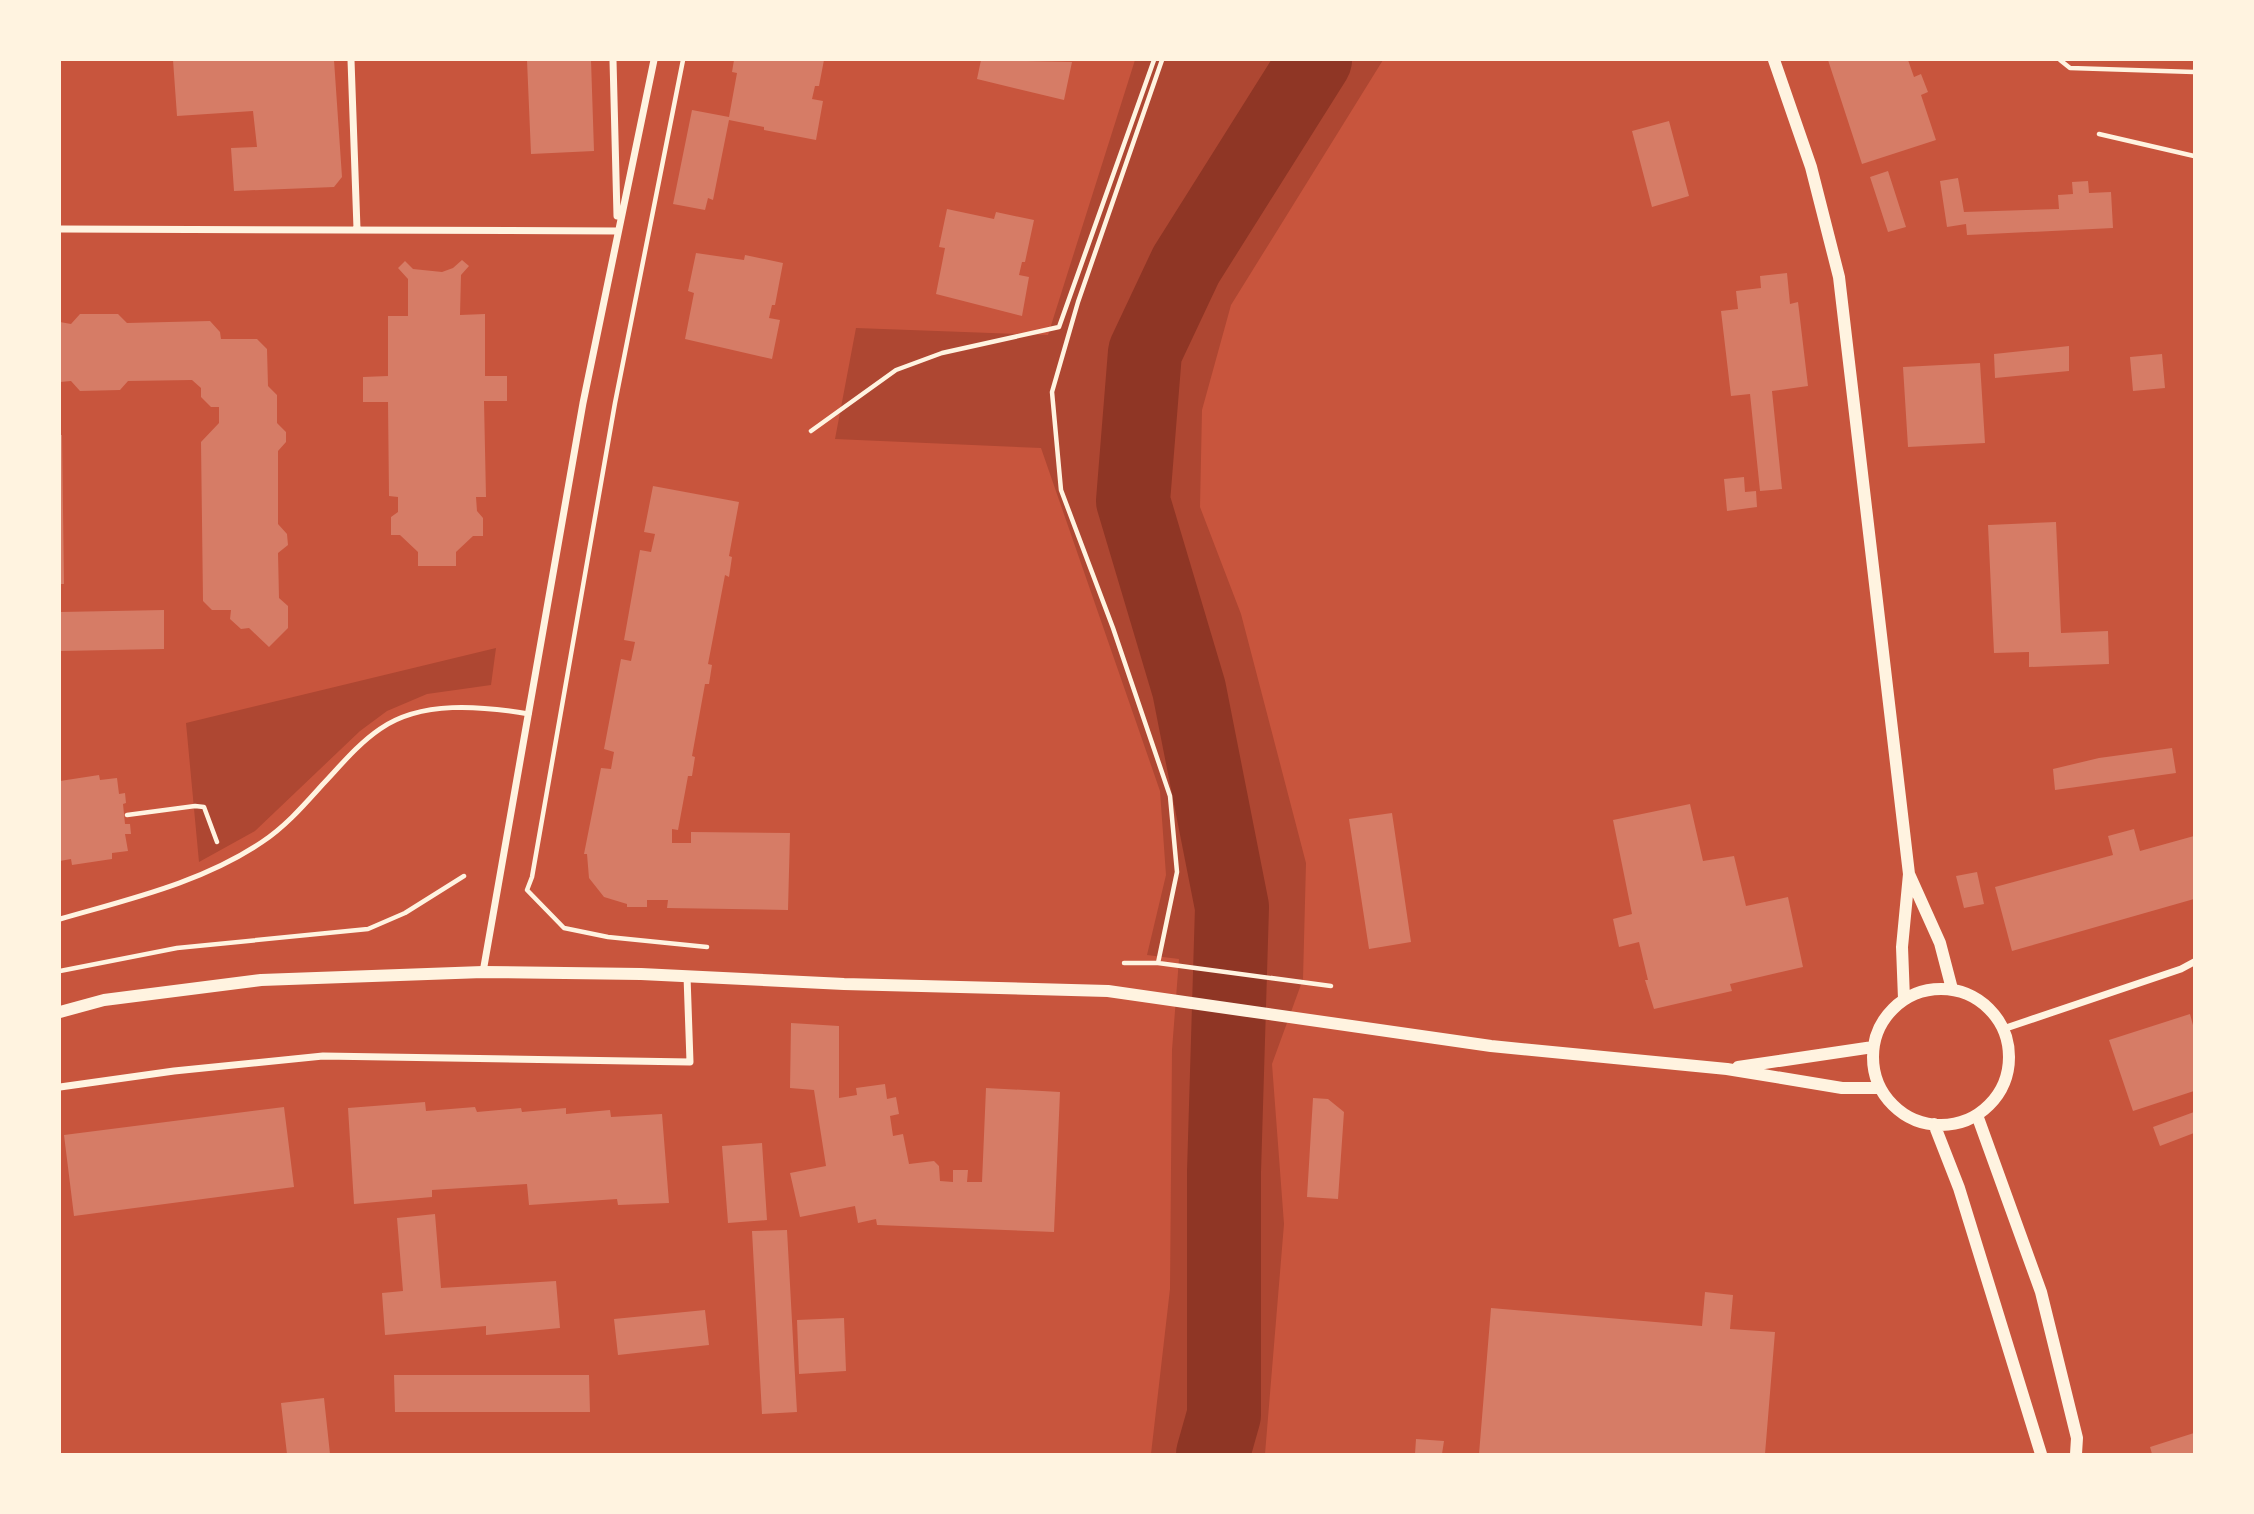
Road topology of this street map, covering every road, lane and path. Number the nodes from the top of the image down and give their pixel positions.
1 (351, 60) edge
2 (614, 60) edge
3 (654, 60) edge
4 (683, 60) edge
5 (1154, 60) edge
6 (1162, 60) edge
7 (1774, 60) edge
8 (2060, 60) edge
9 (2194, 72) edge
10 (2099, 134) dead end
11 (2194, 156) edge
12 (60, 229) edge
13 (358, 229) junction
14 (618, 231) junction
15 (811, 431) dead end
16 (529, 714) junction
17 (127, 815) dead end
18 (225, 863) junction
19 (1909, 874) junction
20 (464, 876) dead end
21 (60, 919) edge
22 (717, 948) dead end
23 (2194, 962) edge
24 (1116, 963) dead end
25 (1158, 963) junction
26 (60, 971) edge
27 (483, 972) junction
28 (687, 976) junction
29 (1331, 986) dead end
30 (1952, 989) junction
31 (1904, 999) junction
32 (60, 1012) edge
33 (2003, 1029) junction
34 (1873, 1047) junction
35 (1727, 1069) junction
36 (60, 1087) edge
37 (1880, 1088) junction
38 (1977, 1115) junction
39 (1934, 1124) junction
40 (2041, 1454) edge
41 (2076, 1454) edge

1 - 13 street
2 - 14 street
3 - 14 street
4 - 22 path
5 - 15 path
6 - 25 path
7 - 19 street
8 - 9 path
10 - 11 path
12 - 13 street
13 - 14 street
14 - 16 street
16 - 18 lane
16 - 27 street
17 - 18 path
18 - 21 lane
19 - 30 street
19 - 31 street
20 - 26 path
23 - 33 street
24 - 25 path
25 - 29 path
27 - 28 street
27 - 32 street
28 - 35 street
28 - 36 street
30 - 31 street
30 - 33 street
31 - 34 street
33 - 38 street
34 - 35 street
34 - 37 street
35 - 37 street
37 - 39 street
38 - 39 street
38 - 41 street
39 - 40 street

